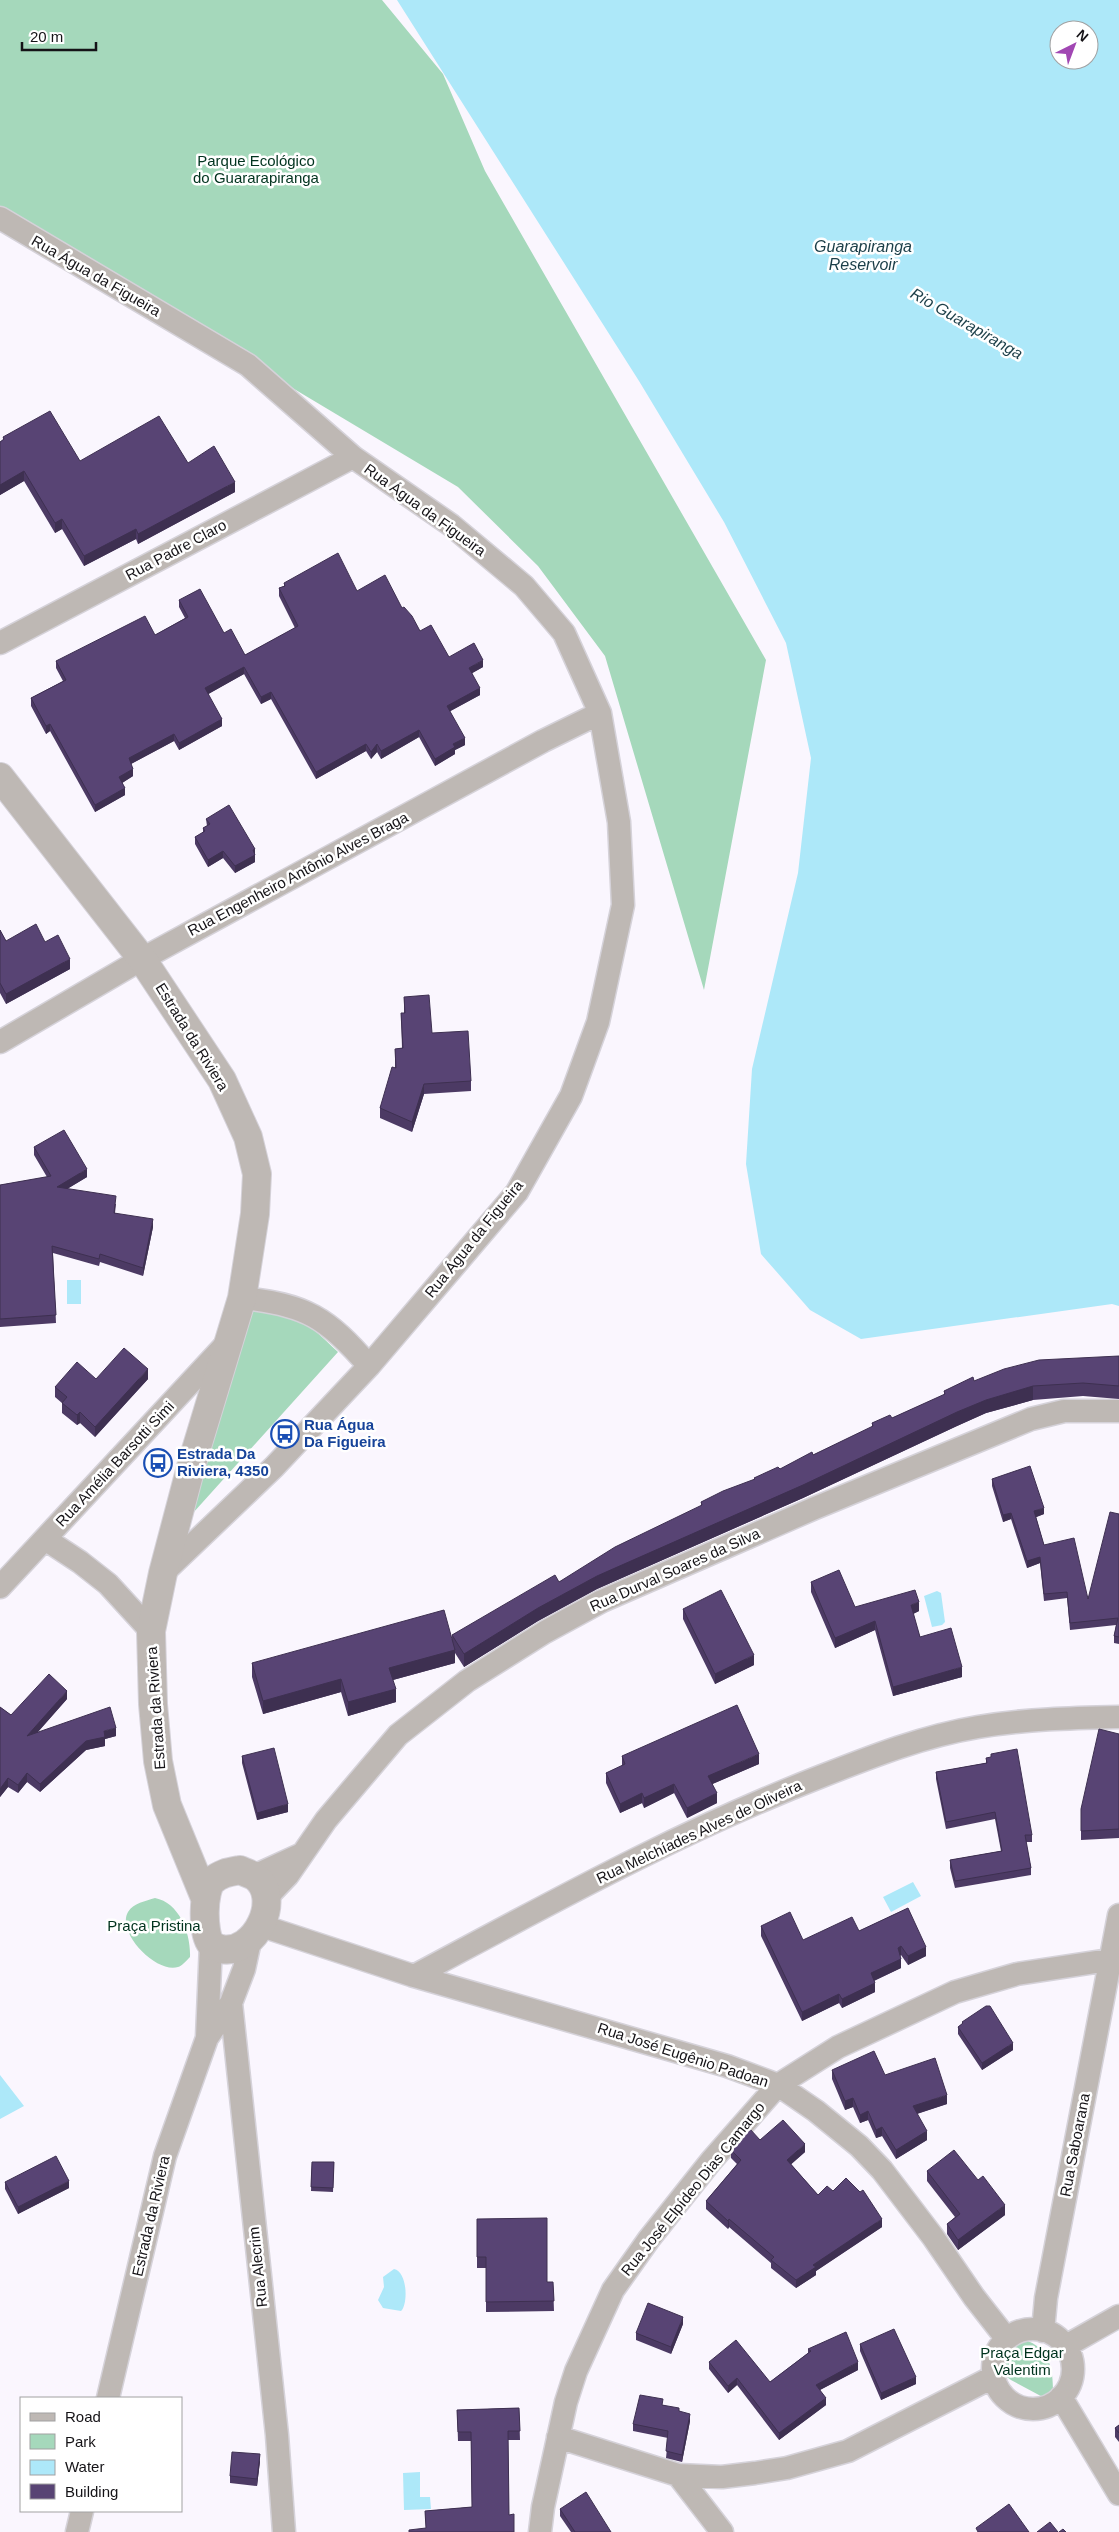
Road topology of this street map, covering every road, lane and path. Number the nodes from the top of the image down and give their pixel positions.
1 (0, 218) edge
2 (353, 457) junction
3 (0, 643) edge
4 (600, 713) junction
5 (0, 777) edge
6 (142, 959) junction
7 (0, 1042) edge
8 (242, 1298) junction
9 (230, 1341) junction
10 (368, 1366) junction
11 (1119, 1411) edge
12 (45, 1539) junction
13 (163, 1574) junction
14 (0, 1587) edge
15 (151, 1631) junction
16 (1119, 1718) edge
17 (182, 1841) junction
18 (225, 1872) junction
19 (261, 1887) junction
20 (205, 1898) junction
21 (1119, 1915) edge
22 (254, 1933) junction
23 (211, 1944) junction
24 (1114, 1960) edge
25 (414, 1976) junction
26 (231, 2003) junction
27 (207, 2038) junction
28 (778, 2085) junction
29 (1119, 2316) edge
30 (1043, 2330) junction
31 (1006, 2338) junction
32 (1066, 2346) junction
33 (993, 2377) junction
34 (108, 2397) edge
35 (1061, 2397) junction
36 (558, 2437) junction
37 (678, 2475) junction
38 (1119, 2494) edge
39 (82, 2512) edge
40 (77, 2532) edge
41 (284, 2532) edge
42 (540, 2532) edge
43 (722, 2532) edge

1 - 2 street, Rua Água da Figueira
2 - 3 street, Rua Padre Claro
2 - 4 street, Rua Água da Figueira
4 - 6 street, Rua Engenheiro Antônio Alves Braga
4 - 10 street, Rua Água da Figueira
5 - 6 street, Estrada da Riviera
6 - 7 street, Rua Engenheiro Antônio Alves Braga
6 - 8 street, Estrada da Riviera
8 - 9 street, Estrada da Riviera
8 - 10 street
9 - 12 street, Rua Amélia Barsotti Simi
9 - 13 street, Estrada da Riviera
10 - 13 street, Rua Água da Figueira
11 - 19 street, Rua Durval Soares da Silva
12 - 14 street, Rua Amélia Barsotti Simi
12 - 15 street, Estrada da Riviera
13 - 15 street, Estrada da Riviera
15 - 17 street, Estrada da Riviera
16 - 25 street, Rua Melchíades Alves de Oliveira
17 - 18 street
17 - 20 street, Estrada da Riviera
18 - 19 street
18 - 20 street
19 - 22 street
20 - 23 street
21 - 24 street, Rua Saboarana
22 - 23 street
22 - 25 street, Rua José Eugênio Padoan
22 - 26 street, Estrada da Riviera
23 - 27 street, Estrada da Riviera
24 - 28 street, Rua José Elpídeo Dias Camargo
24 - 30 street, Rua Saboarana
25 - 28 street, Rua José Eugênio Padoan
26 - 27 street, Estrada da Riviera
26 - 41 street, Rua Alecrim
27 - 34 street, Estrada da Riviera
28 - 31 street, Rua José Eugênio Padoan
28 - 36 street, Rua José Elpídeo Dias Camargo
29 - 32 street
30 - 31 street
30 - 32 street
31 - 33 street
32 - 35 street
33 - 35 street
33 - 37 street
35 - 38 street
36 - 37 street
36 - 42 street, Rua José Elpídeo Dias Camargo
37 - 43 street
39 - 40 street

